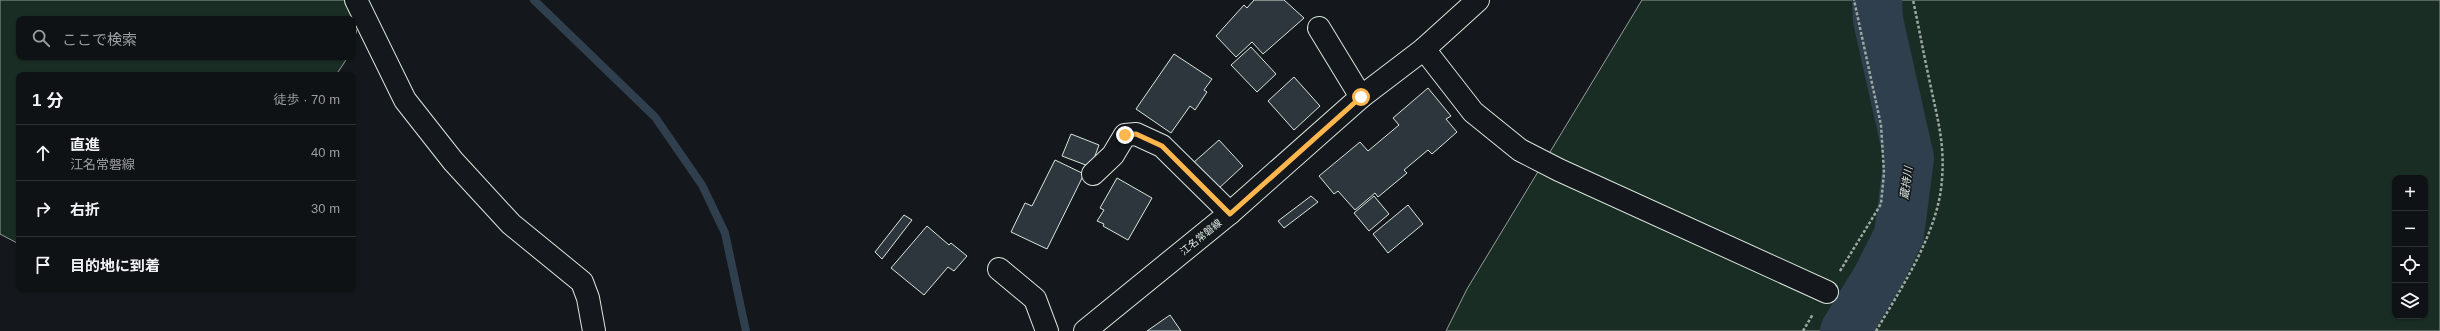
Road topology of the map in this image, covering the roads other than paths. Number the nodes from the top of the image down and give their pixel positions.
1 (356, 0) edge
2 (1478, 0) edge
3 (1319, 28) dead end
4 (1424, 49) junction
5 (1361, 97) junction
6 (1094, 174) dead end
7 (1230, 214) junction
8 (999, 269) dead end
9 (1827, 292) road end
10 (594, 331) edge
11 (1047, 331) edge
12 (1085, 331) edge

1 - 10 street
2 - 4 street, 江名常磐線
3 - 5 street
4 - 5 street, 江名常磐線
4 - 9 street
5 - 7 street, 江名常磐線
6 - 7 street
7 - 12 street, 江名常磐線
8 - 11 street

